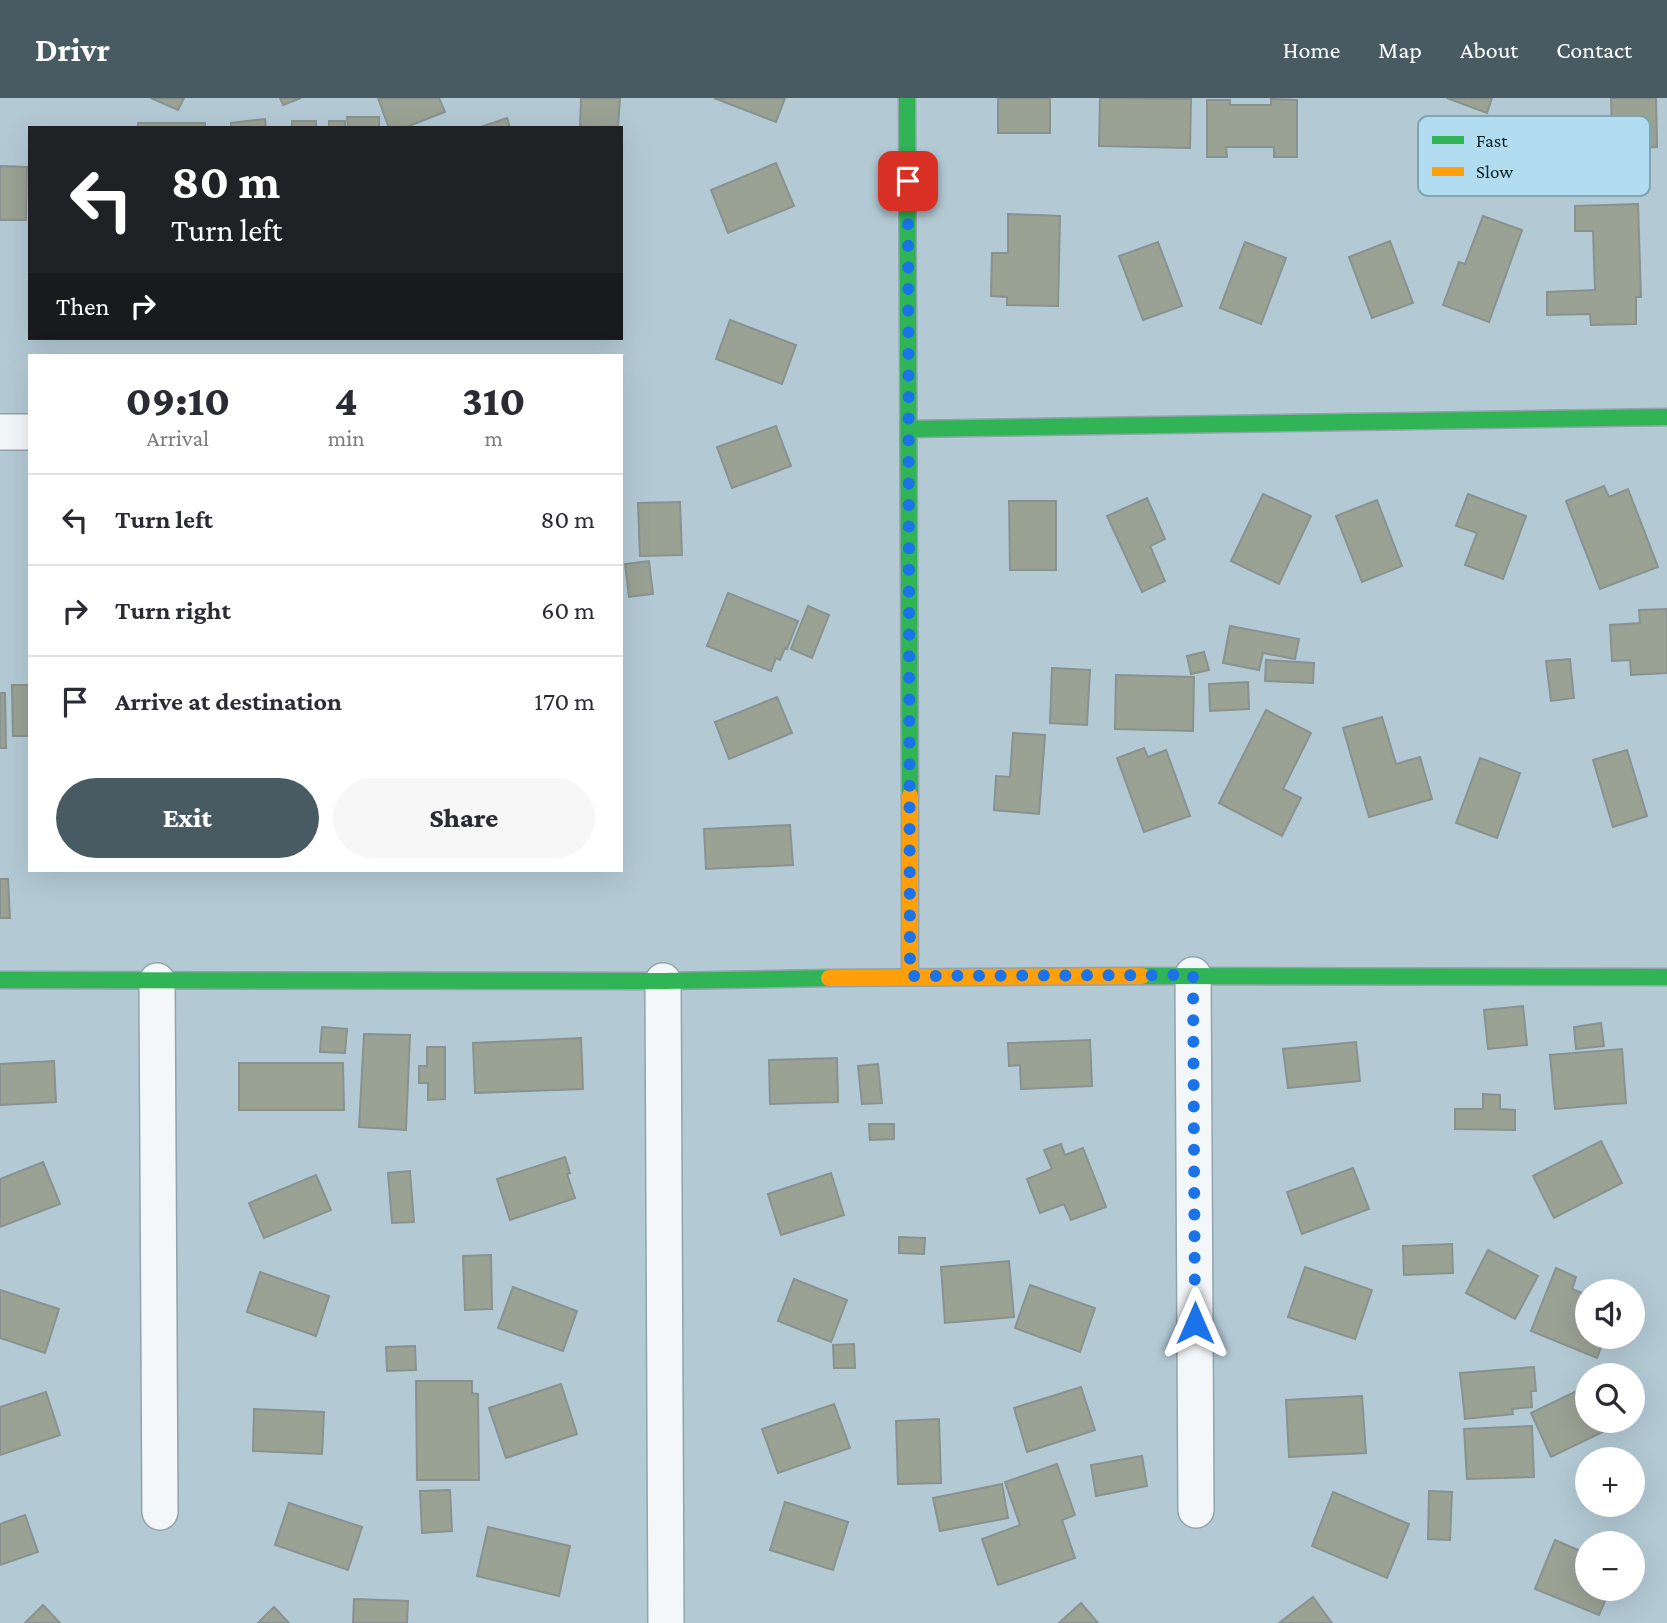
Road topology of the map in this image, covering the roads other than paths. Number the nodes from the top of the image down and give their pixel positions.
1 (908, 98) edge
2 (1667, 417) edge
3 (910, 429) junction
4 (0, 432) edge
5 (28, 432) edge
6 (1193, 975) junction
7 (910, 976) junction
8 (1667, 977) edge
9 (0, 980) edge
10 (157, 981) junction
11 (663, 981) junction
12 (1196, 1510) dead end
13 (160, 1512) dead end
14 (666, 1623) edge

1 - 3 street
2 - 3 street
3 - 7 street
4 - 5 street
6 - 7 street
6 - 8 street
6 - 12 street
7 - 11 street
9 - 10 street
10 - 11 street
10 - 13 street
11 - 14 street

